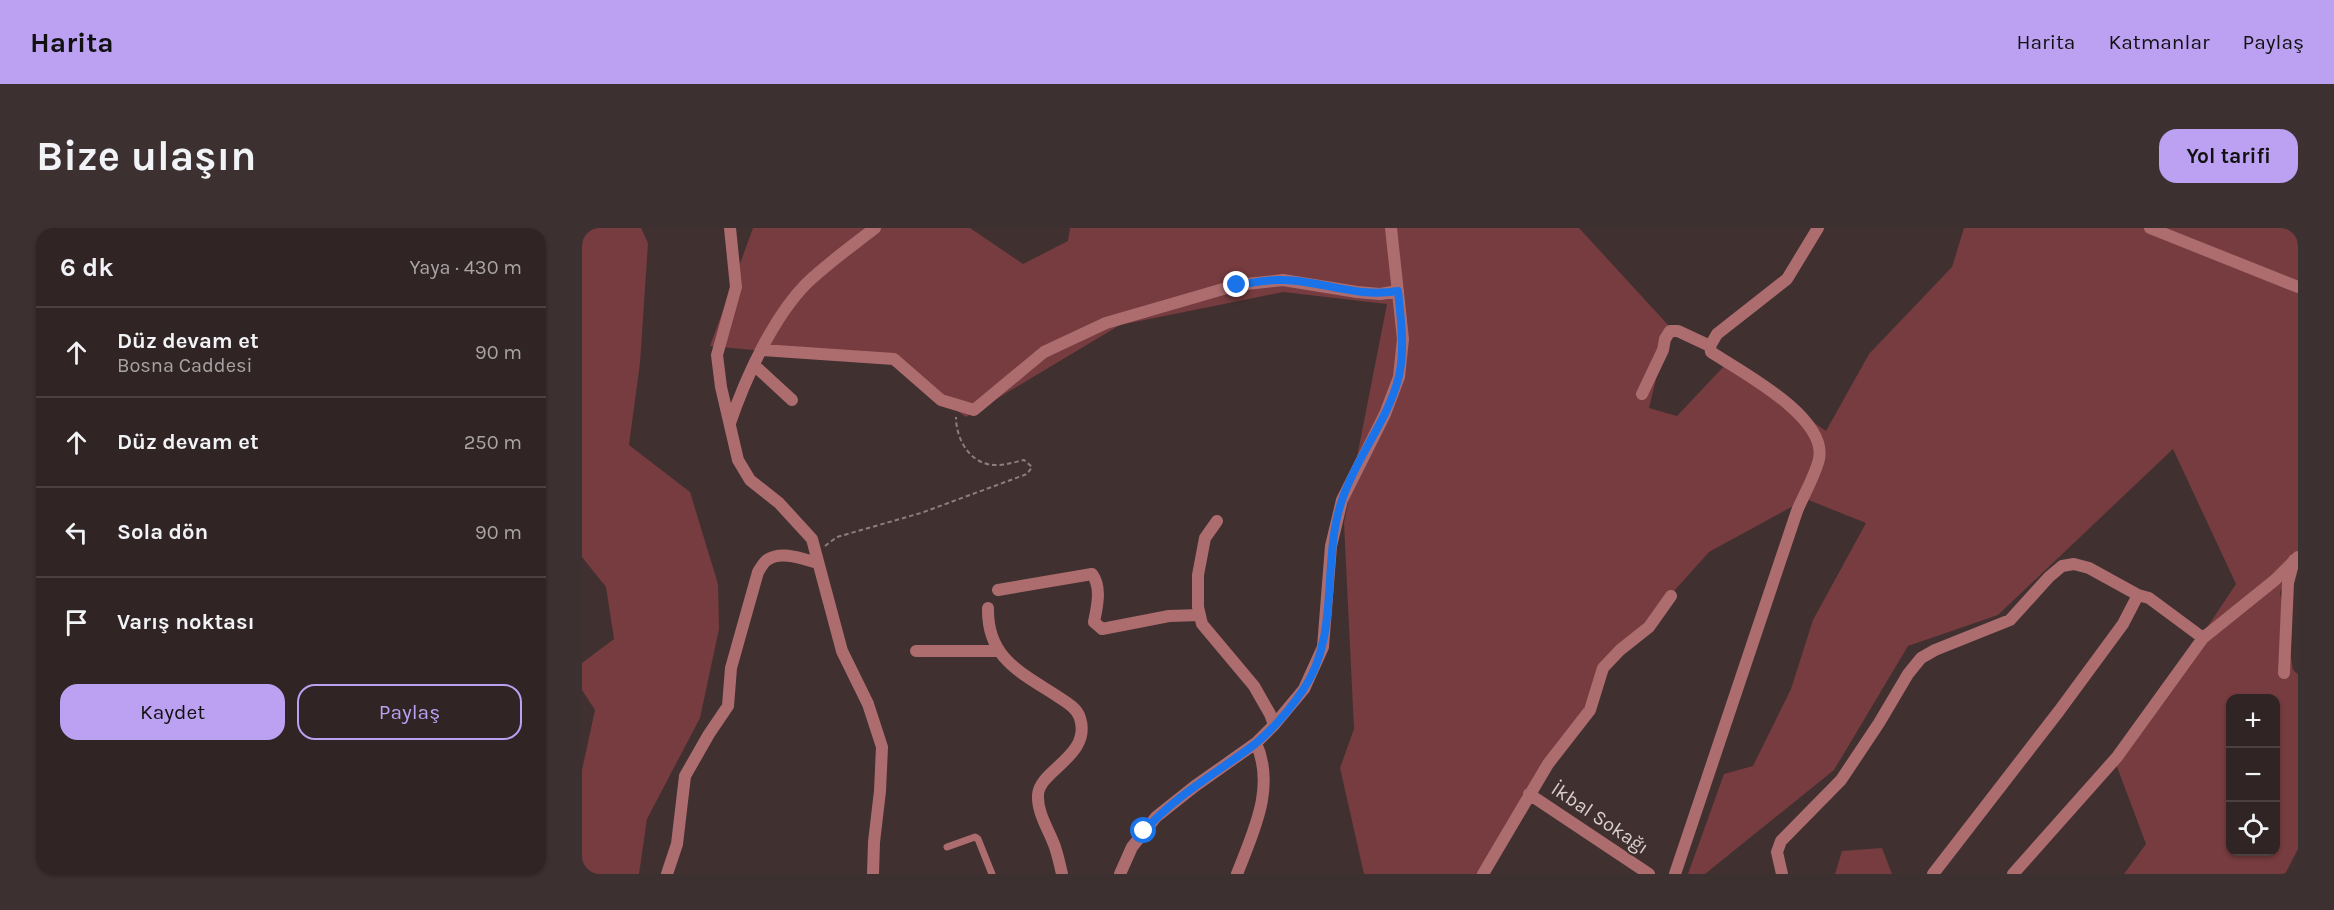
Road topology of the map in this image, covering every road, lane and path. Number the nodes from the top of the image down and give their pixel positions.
1 (730, 228) edge
2 (875, 228) edge
3 (1391, 228) edge
4 (1818, 228) edge
5 (2150, 228) edge
6 (2298, 287) edge
7 (1398, 291) junction
8 (1710, 346) junction
9 (762, 350) junction
10 (754, 365) junction
11 (1642, 394) dead end
12 (792, 400) dead end
13 (956, 414) dead end
14 (730, 424) junction
15 (1217, 520) dead end
16 (817, 558) junction
17 (2296, 558) edge
18 (998, 590) dead end
19 (2138, 595) junction
20 (1671, 596) dead end
21 (988, 608) dead end
22 (1200, 615) junction
23 (2203, 638) junction
24 (916, 651) dead end
25 (998, 651) junction
26 (2284, 673) dead end
27 (1274, 725) junction
28 (1256, 743) junction
29 (1529, 794) junction
30 (947, 847) dead end
31 (667, 874) edge
32 (873, 874) edge
33 (992, 874) edge
34 (1062, 874) edge
35 (1120, 874) edge
36 (1238, 874) edge
37 (1483, 874) edge
38 (1649, 874) edge
39 (1675, 874) edge
40 (1782, 874) edge
41 (1933, 874) edge
42 (2013, 874) edge

1 - 14 street
2 - 9 street
3 - 7 street
4 - 8 street
5 - 6 street
7 - 9 street
7 - 27 street
8 - 11 street
8 - 39 street
9 - 10 street
10 - 12 street
10 - 14 street
13 - 16 path
14 - 16 street
15 - 22 street
16 - 31 street
16 - 32 street
17 - 23 street
17 - 26 street
18 - 22 street
19 - 23 street
19 - 40 street
19 - 41 street
20 - 29 street
21 - 25 street
22 - 27 street
23 - 42 street
24 - 25 street
25 - 34 street
27 - 28 street
28 - 35 street
28 - 36 street
29 - 37 street
29 - 38 street, İkbal Sokağı
30 - 33 lane

